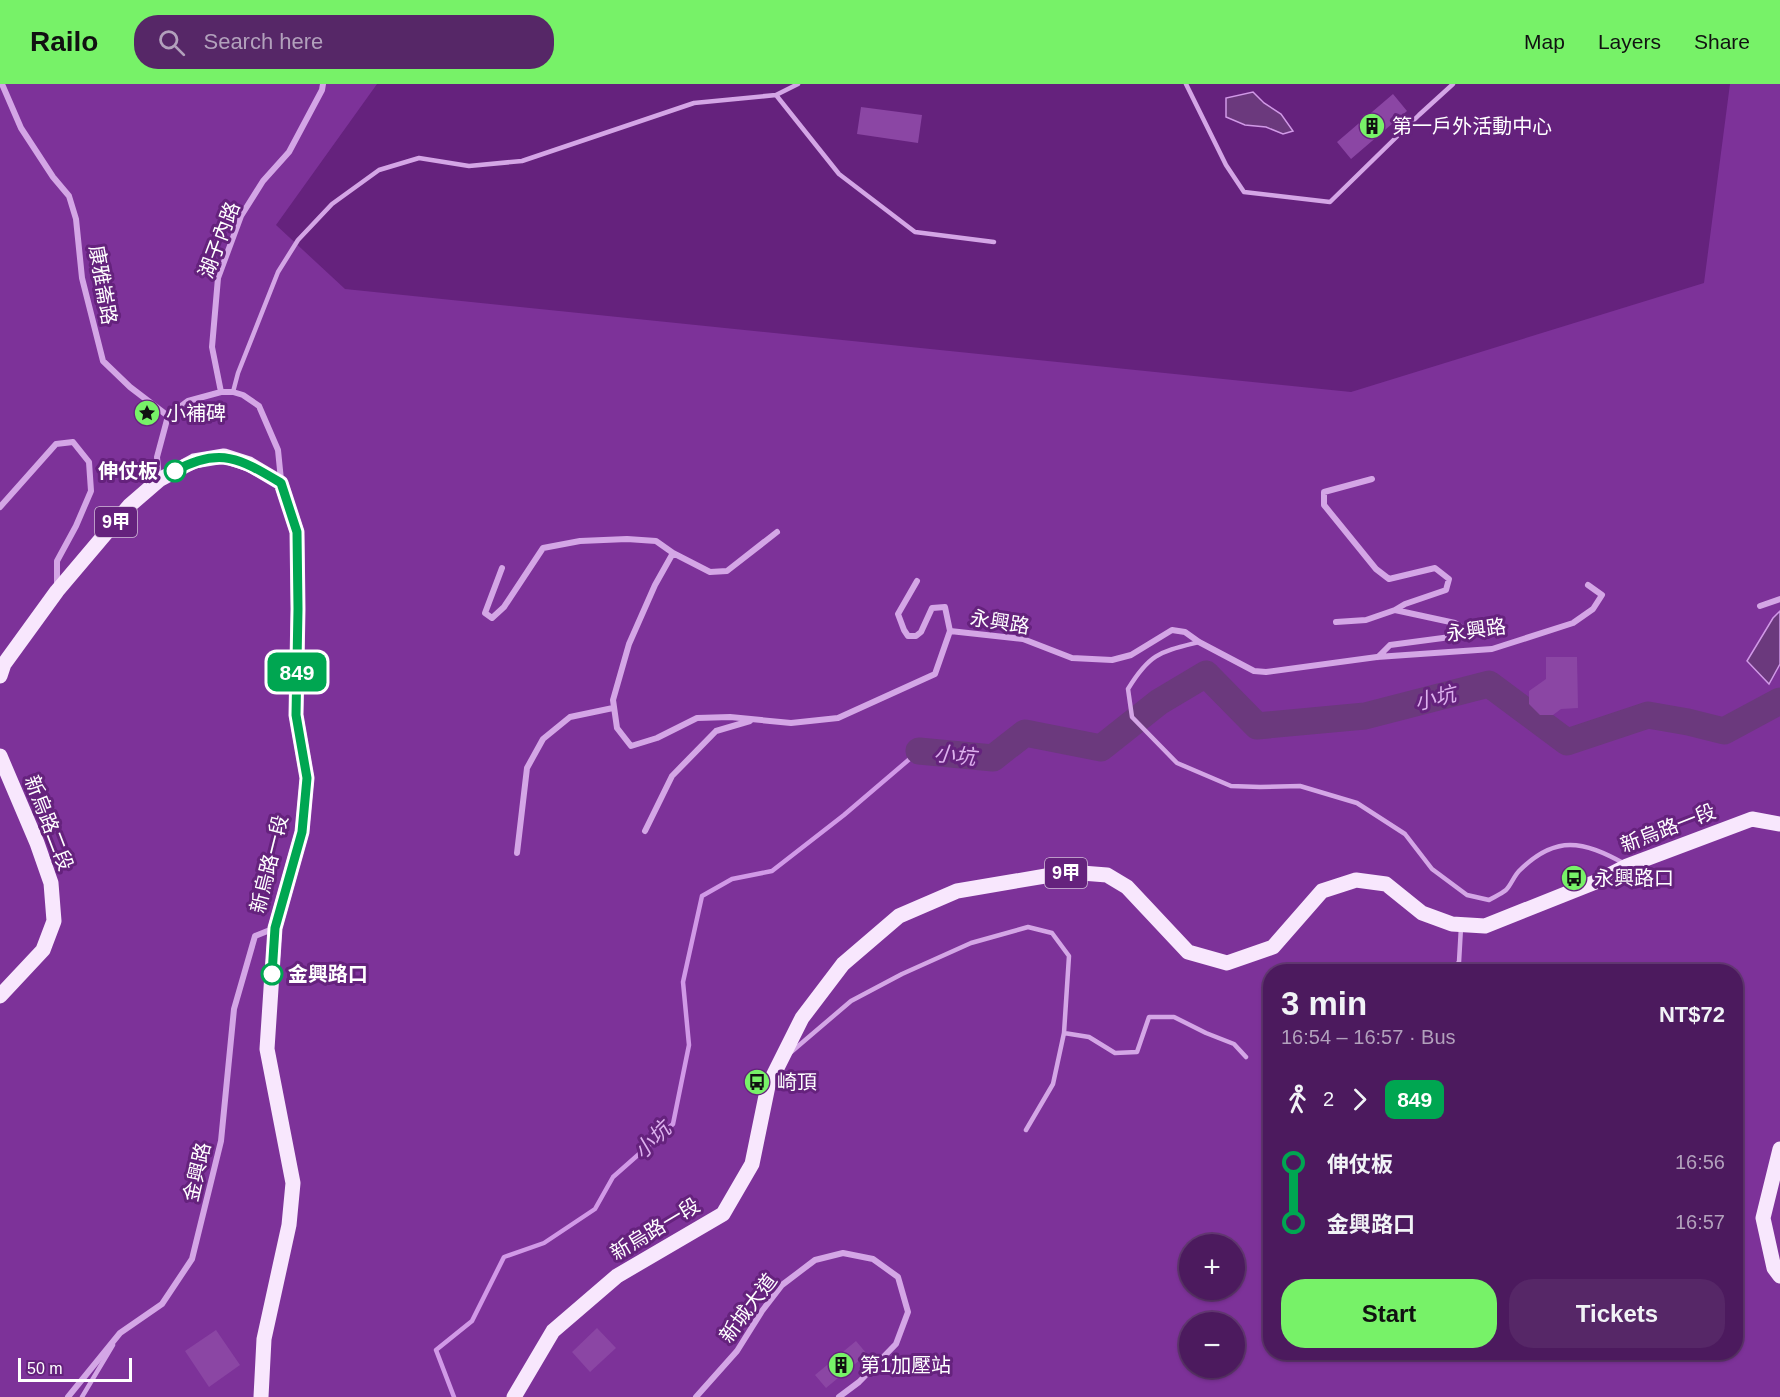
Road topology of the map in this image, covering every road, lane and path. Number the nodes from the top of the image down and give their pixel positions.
1 (2, 84) edge
2 (323, 84) edge
3 (798, 84) edge
4 (1186, 84) edge
5 (1453, 84) edge
6 (776, 95) junction
7 (994, 242) dead end
8 (221, 392) junction
9 (233, 392) junction
10 (168, 416) junction
11 (1372, 479) dead end
12 (159, 480) junction
13 (281, 483) junction
14 (0, 507) edge
15 (777, 532) dead end
16 (673, 553) junction
17 (502, 568) dead end
18 (917, 581) dead end
19 (1588, 585) dead end
20 (57, 591) junction
21 (1780, 598) edge
22 (1760, 606) dead end
23 (1395, 610) junction
24 (1336, 622) dead end
25 (950, 631) junction
26 (1199, 642) junction
27 (1377, 657) junction
28 (0, 676) edge
29 (613, 708) junction
30 (754, 720) junction
31 (0, 756) edge
32 (1780, 824) edge
33 (645, 831) dead end
34 (517, 853) dead end
35 (1627, 866) junction
36 (1461, 925) junction
37 (275, 928) junction
38 (1457, 964) edge
39 (0, 996) edge
40 (1064, 1033) junction
41 (1246, 1057) dead end
42 (783, 1058) junction
43 (1026, 1130) dead end
44 (1780, 1149) edge
45 (1780, 1276) edge
46 (120, 1333) junction
47 (68, 1397) edge
48 (82, 1397) edge
49 (261, 1397) edge
50 (514, 1397) edge
51 (696, 1397) edge
52 (839, 1397) edge

1 - 10 street, 康雅崙路
2 - 8 street, 湖子內路
3 - 6 lane
4 - 5 lane
6 - 7 lane
6 - 9 lane
8 - 9 street
8 - 10 street
9 - 13 street
10 - 12 street
11 - 23 street
12 - 13 main road, 9甲
12 - 20 main road, 9甲
13 - 37 main road, 新烏路一段
14 - 20 street
15 - 16 street
16 - 17 street
16 - 29 street
18 - 25 street
19 - 27 street, 永興路
20 - 28 main road, 9甲
21 - 22 street
23 - 24 street
23 - 27 street
25 - 26 street, 永興路
25 - 30 street, 永興路
26 - 27 street, 永興路
26 - 35 lane
29 - 30 street, 永興路
29 - 34 street
30 - 33 street
31 - 39 main road, 新烏路二段
32 - 35 main road, 新烏路一段 / 9甲
35 - 36 main road, 新烏路一段 / 9甲
36 - 38 lane
36 - 42 main road, 新烏路一段 / 9甲
37 - 46 street, 金興路
37 - 49 main road, 新烏路一段
40 - 41 lane
40 - 42 lane
40 - 43 lane
42 - 50 main road, 新烏路一段 / 9甲
44 - 45 main road
46 - 47 street
46 - 48 lane, 金興路
51 - 52 street, 新城大道

